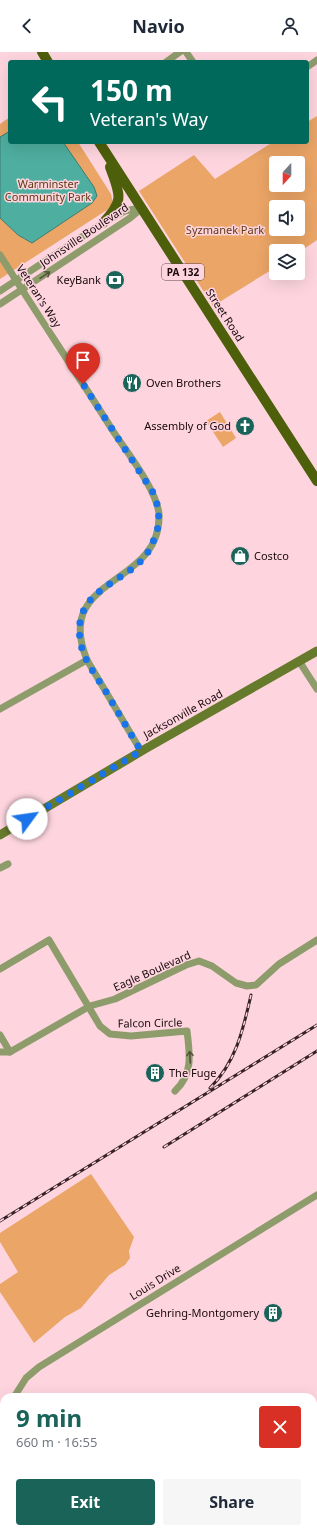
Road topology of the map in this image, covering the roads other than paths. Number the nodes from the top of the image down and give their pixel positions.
1 (180, 52) edge
2 (169, 60) edge
3 (100, 144) edge
4 (105, 151) junction
5 (142, 208) junction
6 (103, 223) junction
7 (0, 255) edge
8 (16, 281) junction
9 (22, 290) junction
10 (0, 291) edge
11 (0, 304) edge
12 (317, 481) edge
13 (317, 651) edge
14 (86, 660) junction
15 (300, 661) junction
16 (317, 689) edge
17 (0, 709) edge
18 (141, 751) junction
19 (0, 835) edge
20 (8, 864) dead end
21 (0, 868) edge
22 (317, 940) edge
23 (0, 969) edge
24 (90, 1006) junction
25 (0, 1035) edge
26 (0, 1052) edge
27 (10, 1052) junction
28 (175, 1091) dead end
29 (317, 1194) edge
30 (17, 1393) edge

1 - 2 street
3 - 4 main road, Street Road / PA 132
4 - 5 main road, Street Road / PA 132
4 - 6 main road
5 - 6 street, Johnsville Boulevard
9 -> 5 street, Johnsville Boulevard
5 - 12 main road, Street Road / PA 132
6 - 8 street, Johnsville Boulevard
7 - 8 street, Veteran's Way
8 - 9 street, Veteran's Way
8 - 10 street, Johnsville Boulevard
9 - 11 street, Johnsville Boulevard
9 - 14 street, Veteran's Way
13 - 15 main road, Jacksonville Road
14 - 17 street
14 - 18 street, Veteran's Way
15 - 16 street
15 - 18 main road, Jacksonville Road
18 - 19 main road, Jacksonville Road
20 - 21 street
22 - 24 street, Eagle Boulevard
23 - 24 street, Falcon Circle
24 - 27 street, Eagle Boulevard
28 -> 24 street, Falcon Circle
25 - 27 street
26 - 27 street
29 - 30 street, Louis Drive

